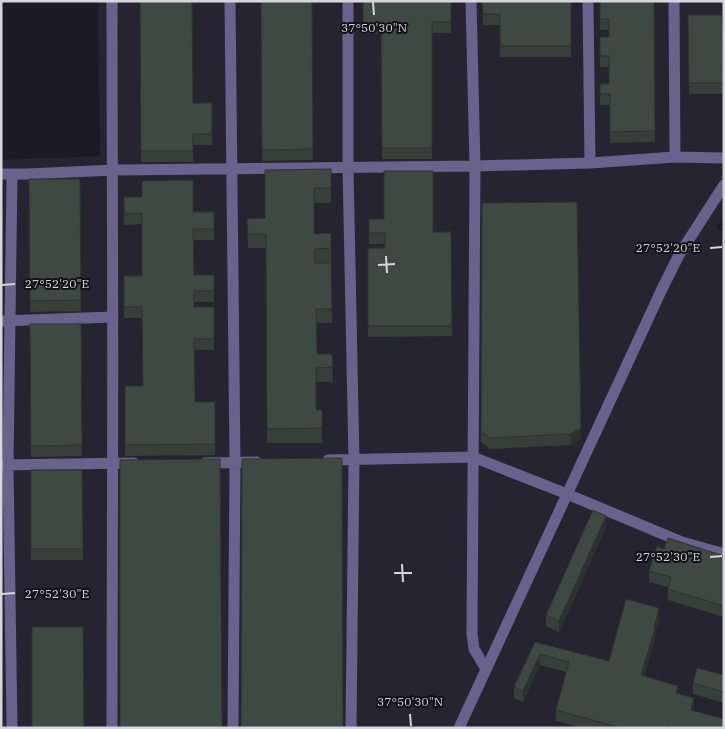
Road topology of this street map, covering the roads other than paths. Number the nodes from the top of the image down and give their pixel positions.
1 (112, 1) edge
2 (230, 1) edge
3 (348, 1) edge
4 (471, 1) edge
5 (588, 1) edge
6 (674, 1) edge
7 (675, 157) junction
8 (724, 158) edge
9 (590, 163) junction
10 (475, 166) junction
11 (348, 167) junction
12 (232, 169) junction
13 (114, 170) junction
14 (7, 174) edge
15 (724, 185) edge
16 (113, 317) junction
17 (6, 321) edge
18 (473, 457) junction
19 (354, 460) junction
20 (314, 461) edge
21 (235, 462) junction
22 (265, 462) edge
23 (150, 463) edge
24 (197, 463) edge
25 (112, 464) junction
26 (5, 465) edge
27 (567, 494) junction
28 (724, 554) edge
29 (486, 669) junction
30 (12, 728) edge
31 (112, 728) edge
32 (233, 728) edge
33 (351, 728) edge
34 (459, 728) edge

1 - 13 street
2 - 12 street
3 - 11 street
4 - 10 street
5 - 9 street
6 - 7 street
7 - 8 street
7 - 9 street
9 - 10 street
10 - 11 street
10 - 18 street
11 - 12 street
11 - 19 street
12 - 13 street
12 - 21 street
13 - 14 street
13 - 16 street
14 - 17 street
15 - 27 street
16 - 17 street
16 - 25 street
17 - 26 street
18 - 19 street
18 - 27 street
18 - 29 street
19 - 20 street
19 - 33 street
21 - 22 street
21 - 24 street
21 - 32 street
23 - 25 street
25 - 26 street
25 - 31 street
26 - 30 street
27 - 28 street
27 - 29 street
29 - 34 street

